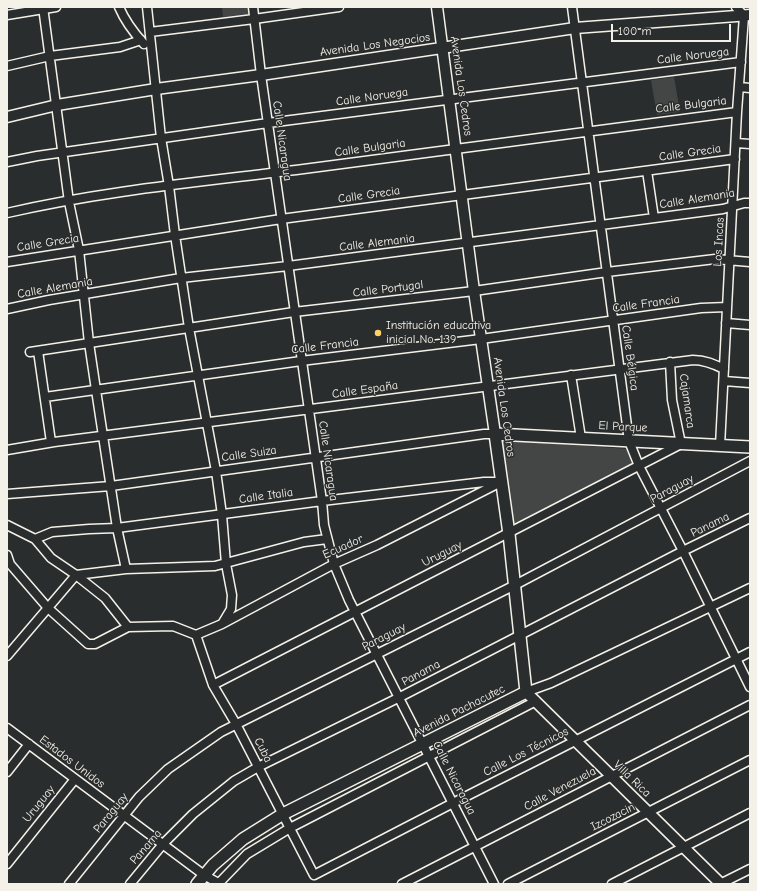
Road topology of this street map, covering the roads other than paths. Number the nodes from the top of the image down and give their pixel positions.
1 (56, 7) edge
2 (119, 7) edge
3 (147, 7) edge
4 (252, 7) edge
5 (339, 7) edge
6 (437, 7) edge
7 (572, 7) edge
8 (736, 7) edge
9 (43, 8) edge
10 (7, 15) edge
11 (747, 16) edge
12 (254, 19) junction
13 (575, 28) junction
14 (150, 32) junction
15 (141, 40) junction
16 (442, 48) junction
17 (152, 51) junction
18 (50, 56) junction
19 (741, 62) junction
20 (7, 66) edge
21 (261, 75) junction
22 (582, 82) junction
23 (739, 87) junction
24 (750, 88) edge
25 (156, 89) junction
26 (449, 99) junction
27 (57, 105) junction
28 (737, 112) junction
29 (7, 117) edge
30 (268, 123) junction
31 (588, 130) junction
32 (161, 138) junction
33 (736, 143) junction
34 (750, 144) edge
35 (456, 148) junction
36 (62, 152) junction
37 (735, 159) junction
38 (7, 162) edge
39 (647, 171) junction
40 (275, 172) junction
41 (594, 178) junction
42 (169, 186) junction
43 (462, 194) junction
44 (69, 202) junction
45 (750, 203) edge
46 (733, 207) junction
47 (7, 214) edge
48 (281, 218) junction
49 (654, 218) junction
50 (600, 225) junction
51 (175, 235) junction
52 (468, 243) junction
53 (79, 250) junction
54 (730, 260) junction
55 (7, 262) edge
56 (750, 262) edge
57 (288, 266) junction
58 (607, 272) junction
59 (181, 278) junction
60 (474, 291) junction
61 (84, 294) junction
62 (727, 307) junction
63 (7, 309) edge
64 (294, 312) junction
65 (613, 320) junction
66 (726, 323) junction
67 (750, 325) edge
68 (189, 328) junction
69 (481, 338) junction
70 (89, 343) junction
71 (38, 351) junction
72 (30, 352) dead end
73 (301, 361) junction
74 (670, 362) junction
75 (620, 368) junction
76 (724, 369) junction
77 (571, 375) junction
78 (198, 376) junction
79 (724, 381) junction
80 (750, 383) edge
81 (488, 386) junction
82 (96, 390) junction
83 (45, 397) junction
84 (308, 410) junction
85 (206, 423) junction
86 (495, 434) junction
87 (104, 436) junction
88 (581, 438) junction
89 (629, 441) junction
90 (51, 442) junction
91 (681, 444) junction
92 (720, 446) junction
93 (750, 447) edge
94 (7, 450) edge
95 (315, 457) junction
96 (750, 462) edge
97 (639, 466) junction
98 (216, 471) junction
99 (501, 482) junction
100 (111, 486) junction
101 (7, 494) edge
102 (322, 501) junction
103 (660, 509) junction
104 (222, 515) junction
105 (750, 518) edge
106 (7, 525) edge
107 (118, 528) junction
108 (509, 534) junction
109 (327, 539) junction
110 (35, 540) junction
111 (683, 551) junction
112 (7, 556) edge
113 (226, 564) junction
114 (334, 564) junction
115 (9, 566) edge
116 (126, 569) junction
117 (76, 575) junction
118 (515, 585) junction
119 (750, 588) edge
120 (709, 606) junction
121 (48, 608) junction
122 (356, 612) junction
123 (222, 624) junction
124 (128, 627) junction
125 (521, 634) junction
126 (196, 635) junction
127 (750, 652) edge
128 (377, 654) junction
129 (7, 656) edge
130 (735, 660) junction
131 (213, 686) junction
132 (750, 687) edge
133 (526, 692) junction
134 (400, 697) junction
135 (536, 701) junction
136 (750, 705) edge
137 (236, 724) junction
138 (7, 728) edge
139 (575, 741) junction
140 (29, 744) junction
141 (423, 744) junction
142 (430, 756) junction
143 (750, 760) edge
144 (258, 767) junction
145 (7, 772) edge
146 (611, 776) junction
147 (75, 779) junction
148 (453, 803) junction
149 (648, 812) junction
150 (750, 813) edge
151 (283, 814) junction
152 (124, 815) junction
153 (290, 828) junction
154 (163, 844) junction
155 (475, 847) junction
156 (684, 848) junction
157 (7, 864) edge
158 (750, 869) edge
159 (204, 875) junction
160 (314, 875) joint
161 (69, 884) edge
162 (130, 884) edge
163 (197, 884) edge
164 (219, 884) edge
165 (402, 884) edge
166 (494, 884) edge
167 (508, 884) edge
168 (612, 884) edge
169 (720, 884) edge

1 - 9 street
2 - 15 street
3 - 14 street
4 - 12 street, Calle Nicaragua
5 - 12 street
6 - 16 street, Avenida Los Cedros
7 - 13 street, Calle Bélgica
8 - 11 street
9 - 10 street
9 - 18 street
11 - 13 street, Avenida Los Negocios
11 - 19 street, Los Incas
12 - 14 street
12 - 21 street, Calle Nicaragua
13 - 16 street, Avenida Los Negocios
13 - 22 street, Calle Bélgica
14 - 17 street
15 - 17 street
15 - 18 street
16 - 21 street, Avenida Los Negocios
16 - 26 street, Avenida Los Cedros
17 - 25 street
18 - 20 street
18 - 27 street
19 - 22 street, Calle Noruega
19 - 23 street, Los Incas
21 - 25 street, Avenida Los Negocios
21 - 30 street, Calle Nicaragua
22 - 26 street, Calle Noruega
22 - 31 street, Calle Bélgica
23 - 24 street
23 - 28 street, Los Incas
25 - 27 street, Avenida Los Negocios
25 - 32 street
26 - 30 street, Calle Noruega
26 - 35 street, Avenida Los Cedros
27 - 29 street, Avenida Los Negocios
27 - 36 street
28 - 31 street, Calle Bulgaria
28 - 33 street, Los Incas
30 - 32 street, Calle Noruega
30 - 40 street, Calle Nicaragua
31 - 35 street, Calle Bulgaria
31 - 41 street, Calle Bélgica
32 - 36 street, Calle Noruega
32 - 42 street
33 - 34 street
33 - 37 street, Los Incas
35 - 40 street, Calle Bulgaria
35 - 43 street, Avenida Los Cedros
36 - 38 street, Calle Noruega
36 - 44 street
37 - 39 street, Calle Grecia
37 - 46 street, Los Incas
39 - 41 street, Calle Grecia
39 - 49 street
40 - 42 street, Calle Bulgaria
40 - 48 street, Calle Nicaragua
41 - 43 street, Calle Grecia
41 - 50 street, Calle Bélgica
42 - 44 street, Calle Bulgaria
42 - 51 street
43 - 48 street, Calle Grecia
43 - 52 street, Avenida Los Cedros
44 - 47 street, Calle Bulgaria
44 - 53 street
45 - 46 street, Calle Alemania
46 - 49 street, Calle Alemania
46 - 54 street, Los Incas
48 - 51 street, Calle Grecia
48 - 57 street, Calle Nicaragua
49 - 50 street, Calle Alemania
50 - 52 street, Calle Alemania
50 - 58 street, Calle Bélgica
51 - 53 street, Calle Grecia
51 - 59 street
52 - 57 street, Calle Alemania
52 - 60 street, Avenida Los Cedros
53 - 55 street, Calle Grecia
53 - 61 street
54 - 56 street, Calle Portugal
54 - 58 street, Calle Portugal
54 - 62 street, Los Incas
57 - 59 street, Calle Alemania
57 - 64 street, Calle Nicaragua
58 - 60 street, Calle Portugal
58 - 65 street, Calle Bélgica
59 - 61 street, Calle Alemania
59 - 68 street
60 - 64 street, Calle Portugal
60 - 69 street, Avenida Los Cedros
61 - 63 street, Calle Alemania
61 - 70 street
62 - 65 street, Calle Francia
62 - 66 street, Los Incas
64 - 68 street, Calle Portugal
64 - 73 street, Calle Nicaragua
65 - 69 street, Calle Francia
65 - 75 street, Calle Bélgica
66 - 67 street
66 - 76 street, Los Incas
68 - 70 street, Calle Portugal
68 - 78 street
69 - 73 street, Calle Francia
69 - 81 street, Avenida Los Cedros
70 - 71 street, Calle Portugal
70 - 82 street
71 - 72 street, Calle Portugal
71 - 83 street
73 - 78 street, Calle Francia
73 - 84 street, Calle Nicaragua
74 - 75 street, Calle España
74 - 76 street, Calle España
74 - 91 street, Cajamarca
75 - 77 street, Calle España
75 - 89 street, Calle Bélgica
76 - 79 street, Los Incas
77 - 81 street, Calle España
77 - 88 street
78 - 82 street, Calle Francia
78 - 85 street
79 - 80 street
79 - 92 street, Los Incas
81 - 84 street, Calle España
81 - 86 street, Avenida Los Cedros
82 - 83 street, Calle Francia
82 - 87 street
83 - 90 street
84 - 85 street, Calle España
84 - 95 street, Calle Nicaragua
85 - 87 street, Calle España
85 - 98 street
86 - 88 main road, El Parque
86 - 95 street, Calle Suiza
86 - 99 main road, Avenida Los Cedros
87 - 90 street, Calle España
87 - 100 street
88 - 89 main road, El Parque
89 - 91 main road, El Parque
89 - 97 street, Calle Bélgica
90 - 94 street, Calle España
91 - 92 main road, El Parque
91 - 97 street, Uruguay
92 - 93 main road, El Parque
95 - 98 street, Calle Suiza
95 - 102 street, Calle Nicaragua
96 - 103 street, Paraguay
97 - 103 street, Calle Bélgica
97 - 108 street, Uruguay
98 - 100 street, Calle Suiza
98 - 104 street
99 - 102 street, Calle Italia
99 - 108 main road, Avenida Los Cedros
99 - 114 street, Ecuador
100 - 101 street, Calle Suiza
100 - 107 street
102 - 104 street, Calle Italia
102 - 109 street, Calle Nicaragua
103 - 111 street, Calle Bélgica
103 - 118 street, Paraguay
104 - 107 street, Calle Italia
104 - 113 street
105 - 111 street, Panama
106 - 110 street
107 - 110 street, Calle Italia
107 - 116 street
108 - 118 main road, Avenida Los Cedros
108 - 122 street, Uruguay
109 - 113 street
109 - 114 street, Calle Nicaragua
110 - 117 street
111 - 120 street, Calle Bélgica
111 - 125 street, Panama
112 - 115 street
113 - 116 street
113 - 123 street
114 - 122 street, Calle Nicaragua
114 - 123 street, Ecuador
115 - 121 street
116 - 117 street
117 - 121 street
117 - 124 street
118 - 125 main road, Avenida Los Cedros
118 - 128 street, Paraguay
119 - 120 street, Avenida Pachacutec
120 - 130 street, Calle Bélgica
120 - 133 street, Avenida Pachacutec
121 - 124 street
121 - 129 street
122 - 128 street, Calle Nicaragua
122 - 131 street, Uruguay
123 - 126 street, Ecuador
124 - 126 street
125 - 133 main road, Avenida Los Cedros
125 - 134 street, Panama
126 - 131 street, Cuba
127 - 130 street, Calle Los Técnicos
128 - 134 street, Calle Nicaragua
128 - 137 street, Paraguay
130 - 132 street, Calle Bélgica
130 - 139 street, Calle Los Técnicos
131 - 137 street, Cuba
133 - 135 street, Villa Rica
133 - 141 main road, Avenida Pachacutec
134 - 141 street, Calle Nicaragua
134 - 144 street, Panama
135 - 139 street, Villa Rica
135 - 142 street
136 - 146 street, Calle Venezuela
137 - 144 street, Cuba
137 - 152 street, Paraguay
138 - 140 street, Estados Unidos
139 - 146 street, Villa Rica
139 - 148 street, Calle Los Técnicos
140 - 145 street
140 - 147 street, Estados Unidos
141 - 142 street, Calle Nicaragua
141 - 151 main road, Avenida Pachacutec
142 - 148 street, Calle Nicaragua
142 - 153 street
143 - 149 street, Izcozacin
144 - 151 street, Cuba
144 - 154 street, Panama
146 - 149 street, Villa Rica
146 - 155 street, Calle Venezuela
147 - 152 street, Estados Unidos
147 - 157 street, Uruguay
148 - 155 street, Calle Nicaragua
148 - 160 street, Calle Los Técnicos
149 - 156 street, Villa Rica
149 - 167 street, Izcozacin
150 - 156 street
151 - 153 street, Cuba
151 - 159 main road, Avenida Pachacutec
152 - 154 street, Estados Unidos
152 - 161 street, Paraguay
153 - 160 street, Cuba
153 - 164 street
154 - 159 street, Estados Unidos
154 - 162 street, Panama
155 - 165 street, Calle Venezuela
155 - 166 street, Calle Nicaragua
156 - 168 street
156 - 169 street, Villa Rica
158 - 169 street
159 - 163 main road, Avenida Pachacutec
159 - 164 street, Estados Unidos

